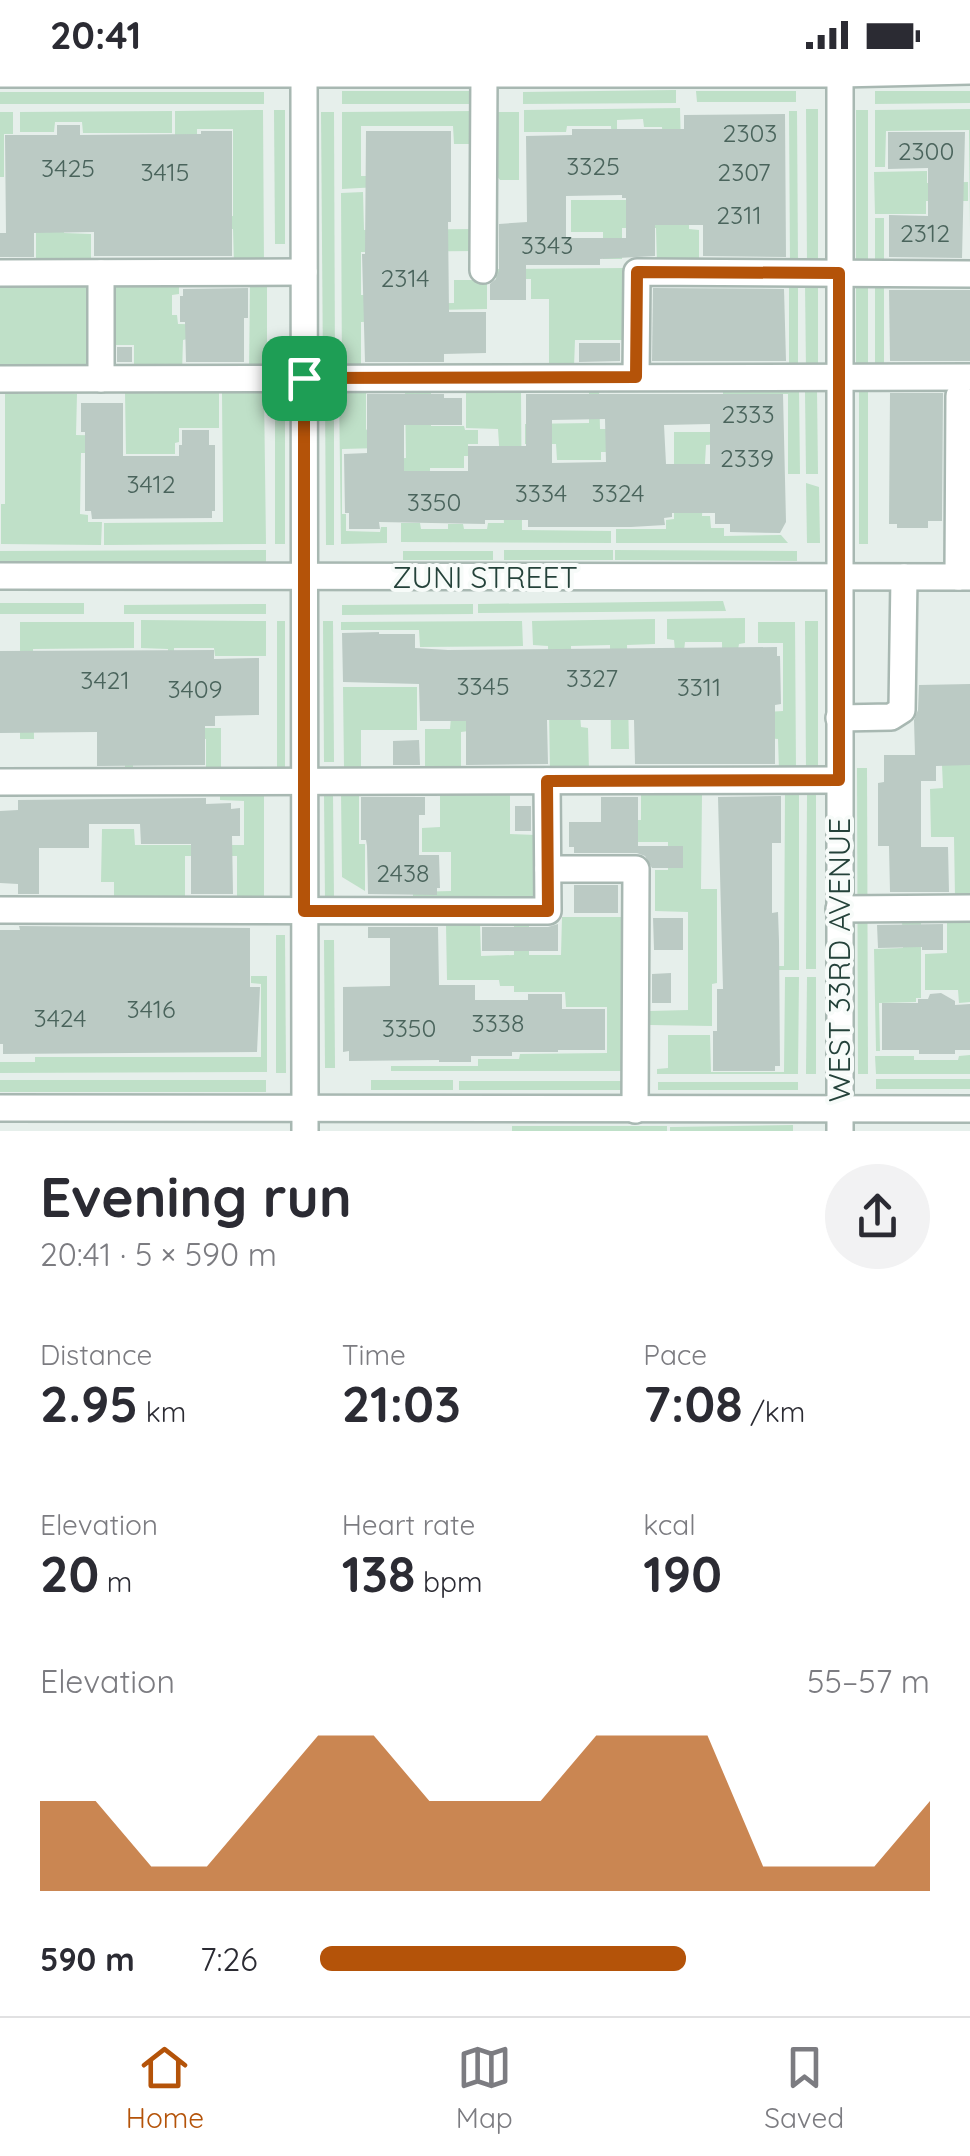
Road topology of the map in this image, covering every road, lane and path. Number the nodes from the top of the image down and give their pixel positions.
1 (970, 71) edge
2 (106, 72) edge
3 (304, 72) edge
4 (496, 72) edge
5 (639, 72) edge
6 (840, 72) edge
7 (0, 74) edge
8 (483, 270) dead end
9 (304, 272) junction
10 (0, 273) edge
11 (101, 273) junction
12 (839, 273) junction
13 (970, 274) edge
14 (636, 377) junction
15 (839, 377) junction
16 (101, 378) junction
17 (304, 378) junction
18 (0, 379) edge
19 (964, 386) edge
20 (0, 576) edge
21 (839, 577) junction
22 (904, 577) junction
23 (964, 577) edge
24 (303, 578) junction
25 (839, 718) junction
26 (839, 780) junction
27 (547, 781) junction
28 (0, 782) edge
29 (304, 782) junction
30 (548, 869) junction
31 (970, 908) edge
32 (839, 909) junction
33 (0, 910) edge
34 (304, 911) junction
35 (0, 1108) edge
36 (970, 1109) edge
37 (635, 1110) junction
38 (305, 1120) edge
39 (839, 1121) edge

1 - 6 street
2 - 3 street
2 - 7 street
3 - 4 street
3 - 9 street
4 - 5 street
4 - 8 street
5 - 6 street
6 - 12 street, WEST 33RD AVENUE
9 - 11 street
9 - 17 street
10 - 11 street
11 - 16 street
12 - 13 street
12 - 14 street
12 - 15 street, WEST 33RD AVENUE
14 - 15 street
14 - 17 street
15 - 19 street
15 - 21 street, WEST 33RD AVENUE
16 - 17 street
16 - 18 street
17 - 24 street
19 - 23 street
20 - 24 street, ZUNI STREET
21 - 22 street, ZUNI STREET
21 - 24 street, ZUNI STREET
21 - 25 street, WEST 33RD AVENUE
22 - 23 street, ZUNI STREET
22 - 25 street
24 - 29 street
25 - 26 street, WEST 33RD AVENUE
26 - 27 street
26 - 32 street, WEST 33RD AVENUE
27 - 29 street
27 - 30 street
28 - 29 street
29 - 34 street
30 - 34 street
30 - 37 street
31 - 32 street
32 - 39 street, WEST 33RD AVENUE
33 - 34 street
34 - 38 street
35 - 38 street
36 - 39 street
37 - 38 street
37 - 39 street

